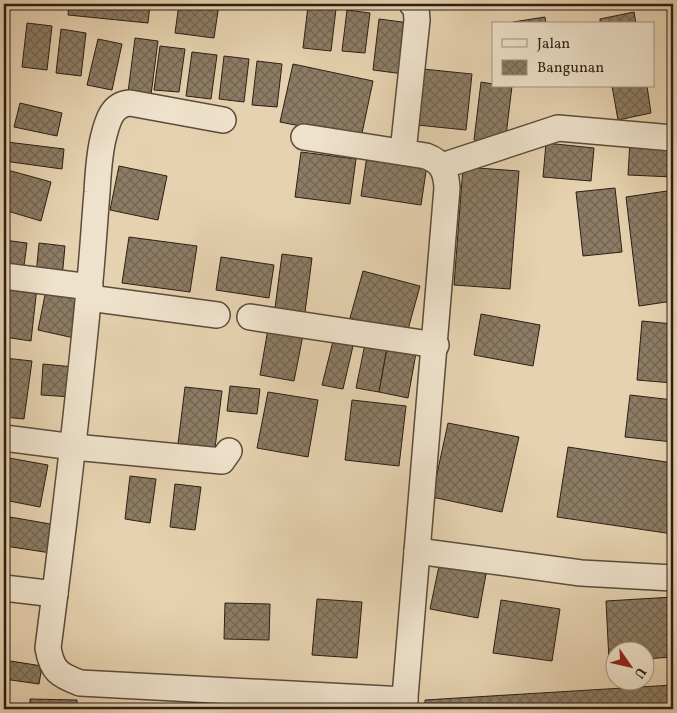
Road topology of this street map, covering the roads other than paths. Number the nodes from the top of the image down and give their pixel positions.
1 (412, 4) edge
2 (223, 120) dead end
3 (304, 137) dead end
4 (673, 138) edge
5 (403, 152) junction
6 (442, 166) junction
7 (4, 276) edge
8 (89, 292) junction
9 (218, 315) dead end
10 (250, 317) dead end
11 (436, 345) junction
12 (4, 438) edge
13 (74, 447) junction
14 (229, 451) dead end
15 (418, 551) junction
16 (673, 578) edge
17 (4, 588) edge
18 (55, 594) junction
19 (405, 704) edge

1 - 5 street
2 - 8 street
3 - 5 street
4 - 6 street
5 - 6 street
6 - 11 street
7 - 8 street
8 - 9 street
8 - 13 street
10 - 11 street
11 - 15 street
12 - 13 street
13 - 14 street
13 - 18 street
15 - 16 street
15 - 19 street
17 - 18 street
18 - 19 street

